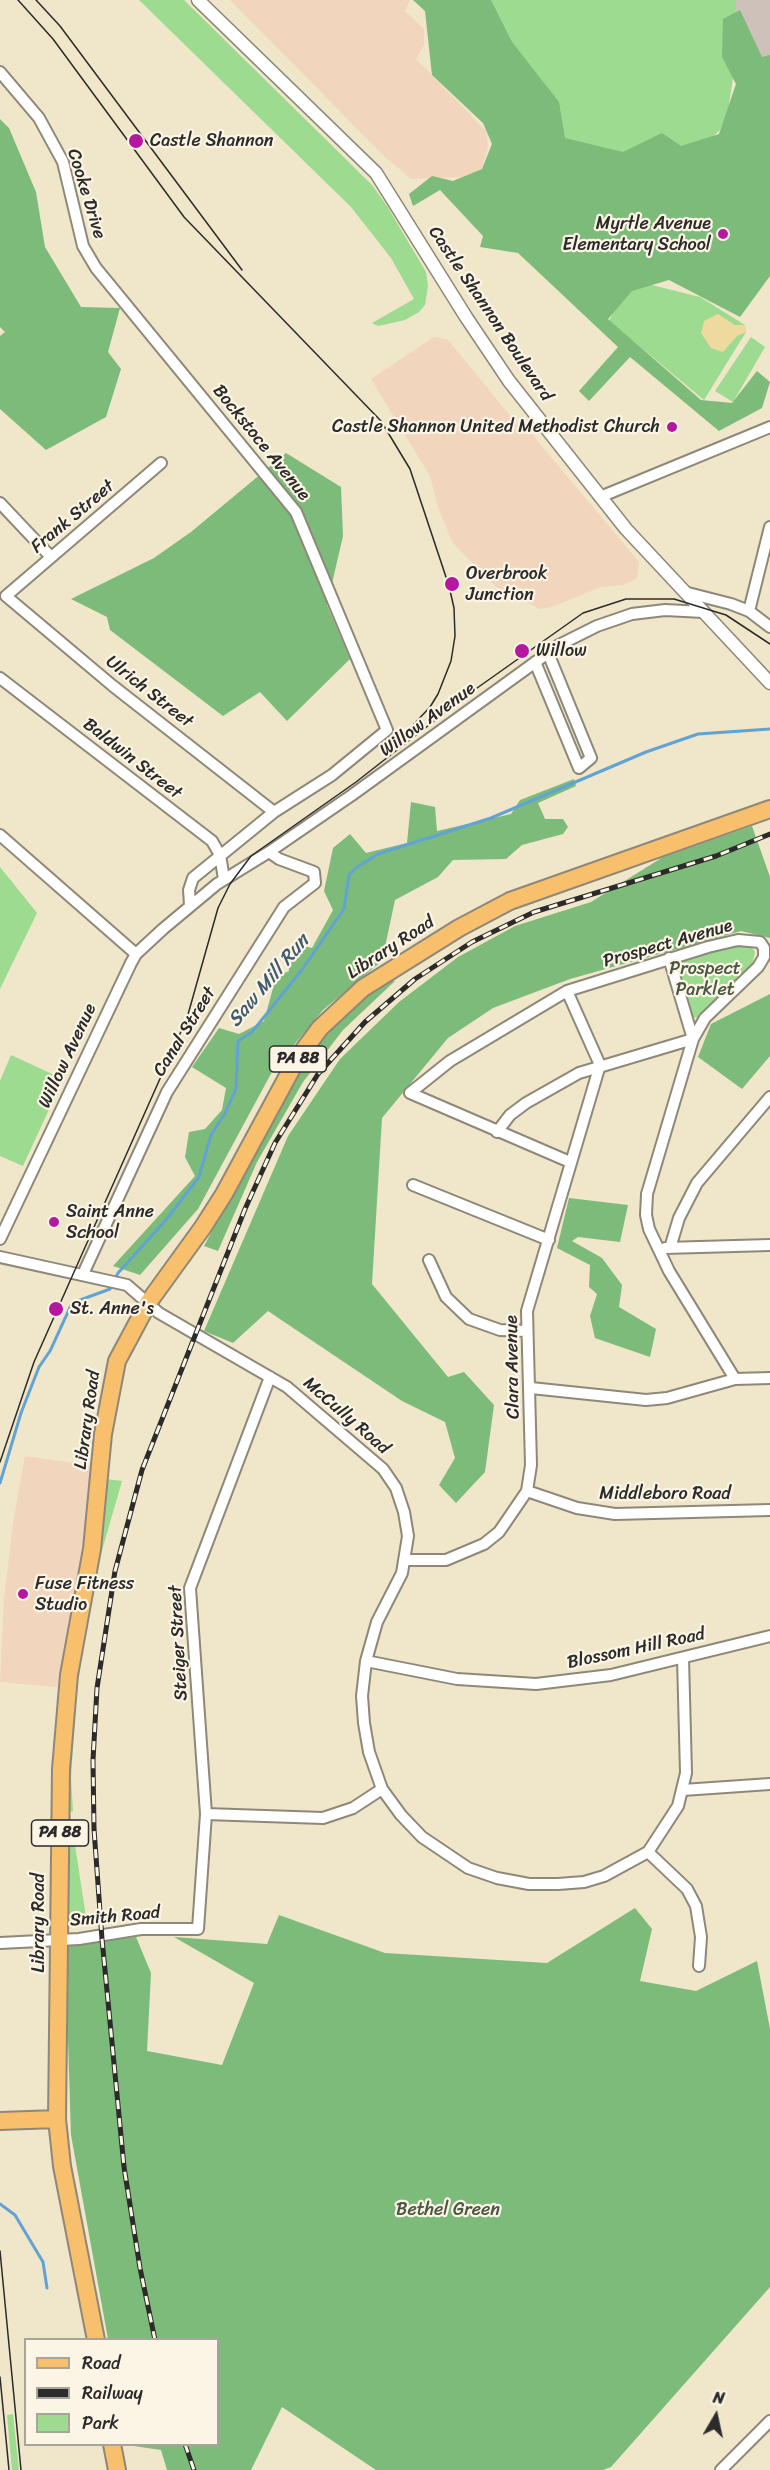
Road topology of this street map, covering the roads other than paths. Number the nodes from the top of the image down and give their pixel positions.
1 (198, 0) edge
2 (0, 72) edge
3 (96, 268) joint
4 (770, 428) edge
5 (161, 463) dead end
6 (600, 497) junction
7 (0, 503) edge
8 (770, 527) edge
9 (51, 557) junction
10 (688, 593) junction
11 (6, 596) joint
12 (704, 612) junction
13 (749, 612) junction
14 (770, 627) edge
15 (548, 653) junction
16 (535, 662) junction
17 (0, 678) edge
18 (770, 683) edge
19 (387, 730) joint
20 (770, 809) edge
21 (274, 812) junction
22 (0, 835) edge
23 (269, 852) junction
24 (220, 855) junction
25 (224, 879) junction
26 (190, 905) junction
27 (136, 954) junction
28 (669, 958) junction
29 (567, 991) junction
30 (693, 1039) junction
31 (600, 1065) junction
32 (770, 1097) edge
33 (764, 1110) edge
34 (497, 1132) junction
35 (570, 1162) junction
36 (413, 1185) dead end
37 (0, 1239) edge
38 (549, 1240) junction
39 (770, 1245) edge
40 (657, 1248) junction
41 (670, 1248) junction
42 (0, 1257) edge
43 (429, 1260) dead end
44 (83, 1274) junction
45 (148, 1303) junction
46 (526, 1331) junction
47 (270, 1377) junction
48 (770, 1378) edge
49 (735, 1379) junction
50 (531, 1388) junction
51 (527, 1491) junction
52 (770, 1510) edge
53 (406, 1560) junction
54 (770, 1636) edge
55 (683, 1658) junction
56 (366, 1661) junction
57 (770, 1784) edge
58 (382, 1790) junction
59 (683, 1790) junction
60 (206, 1814) junction
61 (648, 1852) junction
62 (198, 1929) joint
63 (59, 1939) junction
64 (0, 1943) edge
65 (699, 1966) dead end
66 (57, 2119) junction
67 (0, 2121) edge
68 (96, 2338) edge
69 (770, 2421) edge
70 (112, 2446) edge
71 (117, 2470) edge
72 (721, 2470) edge

1 - 6 street, Castle Shannon Boulevard
2 - 3 street, Cooke Drive
3 - 19 street, Bockstoce Avenue
4 - 6 street
5 - 9 street, Frank Street
6 - 10 street, Castle Shannon Boulevard
7 - 9 street
8 - 13 street
9 - 11 street, Frank Street
10 - 12 street, Castle Shannon Boulevard
10 - 13 street
11 - 21 street, Ulrich Street
12 - 15 street, Willow Avenue
12 - 18 street, Castle Shannon Boulevard
13 - 14 street
15 - 16 street, Willow Avenue
15 - 16 street
16 - 23 street, Willow Avenue
17 - 24 street, Baldwin Street
19 - 21 street, Willow Avenue
20 - 45 main road, Library Road / PA 88
21 - 24 street, Willow Avenue
22 - 27 street
23 - 25 street, Willow Avenue
23 - 44 street, Canal Street
24 - 25 street
24 - 26 street, Willow Avenue
25 - 26 street, Willow Avenue
26 - 27 street, Willow Avenue
27 - 37 street, Willow Avenue
28 - 29 street, Prospect Avenue
28 - 30 street
28 - 30 street, Prospect Avenue
29 - 31 street
29 - 34 street, Prospect Avenue
30 - 31 street
30 - 40 street, Prospect Avenue
31 - 34 street
31 - 35 street, Clara Avenue
32 - 33 street
33 - 41 street
34 - 35 street
35 - 38 street, Clara Avenue
36 - 38 street
38 - 46 street, Clara Avenue
39 - 41 street
40 - 41 street
40 - 49 street, Prospect Avenue
42 - 44 street
43 - 46 street
44 - 45 street, McCully Road
45 - 47 street, McCully Road
45 - 63 main road, Library Road / PA 88
46 - 50 street, Clara Avenue
47 - 53 street, McCully Road
47 - 60 street, Steiger Street
48 - 49 street
49 - 50 street
50 - 51 street, Clara Avenue
51 - 52 street, Middleboro Road
51 - 53 street, Clara Avenue
53 - 56 street, McCully Road
54 - 55 street, Blossom Hill Road
55 - 56 street, Blossom Hill Road
55 - 59 street, McCully Road
56 - 58 street, McCully Road
57 - 59 street
58 - 60 street
58 - 61 street, McCully Road
59 - 61 street, McCully Road
60 - 62 street, Steiger Street
61 - 65 street
62 - 63 street, Smith Road
63 - 64 street, Smith Road
63 - 66 main road, Library Road / PA 88
66 - 67 main road
66 - 68 main road, Library Road / PA 88
69 - 72 street
70 - 71 main road

